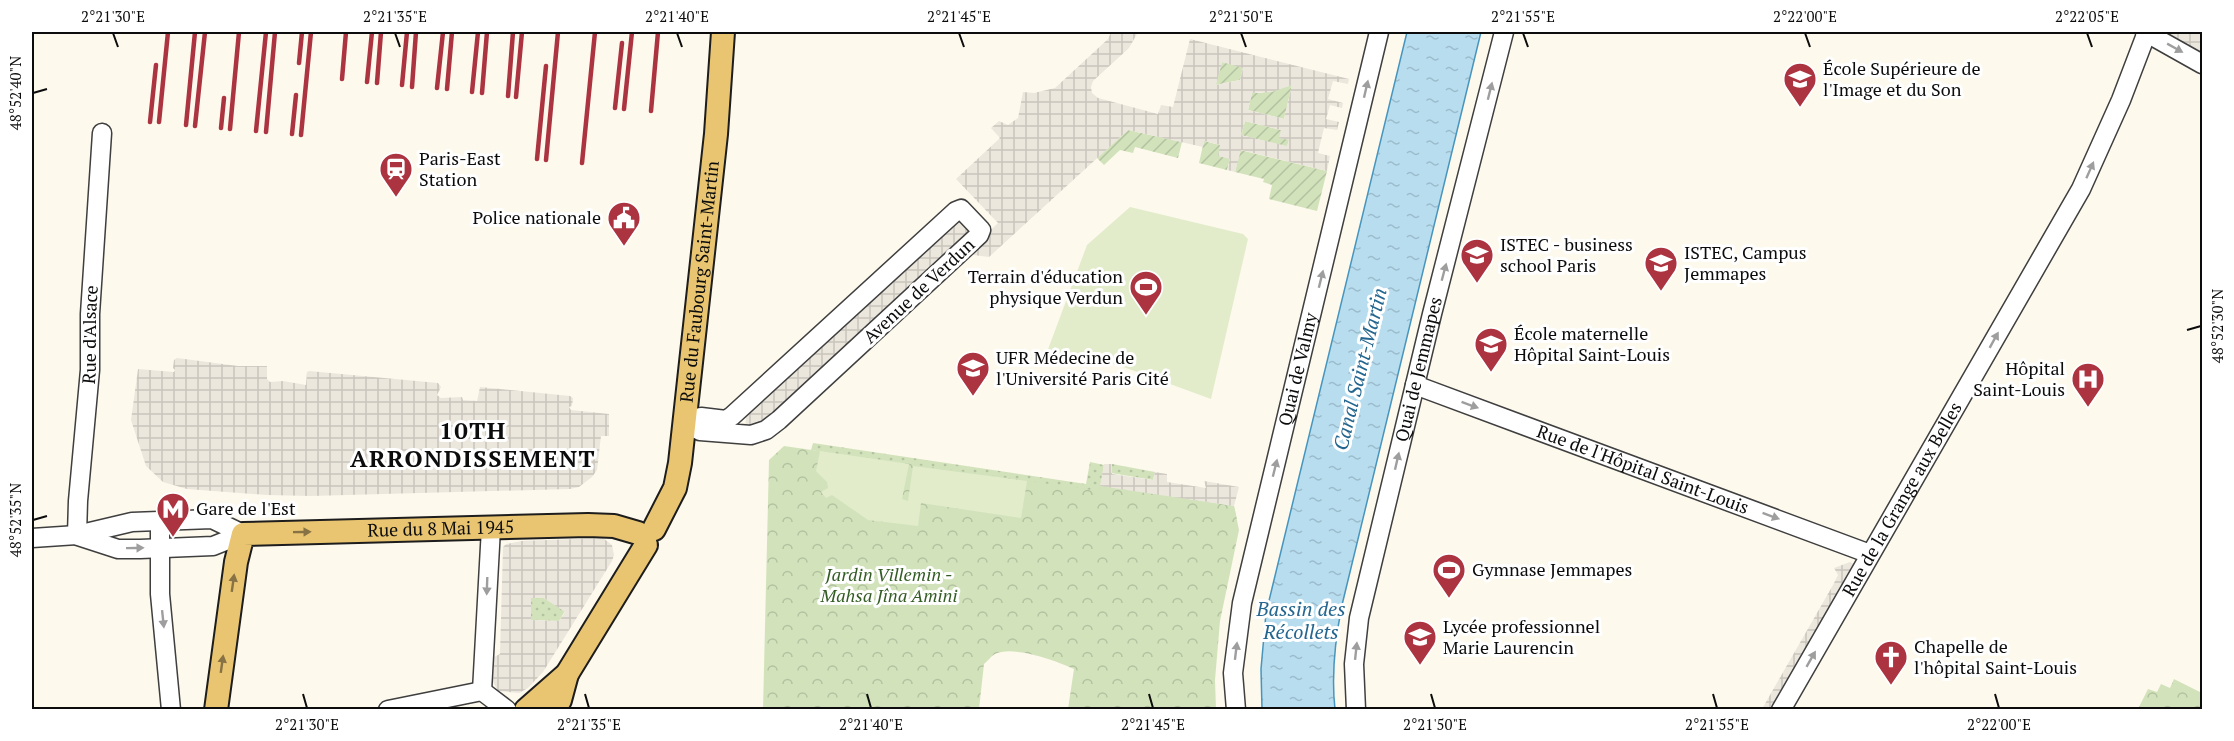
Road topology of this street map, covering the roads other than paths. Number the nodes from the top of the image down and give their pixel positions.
1 (723, 32) edge
2 (1380, 32) edge
3 (1504, 32) edge
4 (2146, 32) edge
5 (2202, 64) edge
6 (102, 133) dead end
7 (1415, 385) junction
8 (740, 408) junction
9 (684, 422) junction
10 (738, 435) junction
11 (160, 522) junction
12 (490, 528) junction
13 (243, 534) junction
14 (77, 535) junction
15 (646, 535) junction
16 (32, 538) edge
17 (161, 548) junction
18 (1870, 554) junction
19 (567, 674) junction
20 (482, 691) junction
21 (171, 710) edge
22 (216, 710) edge
23 (388, 710) edge
24 (507, 710) edge
25 (526, 710) edge
26 (554, 710) edge
27 (1236, 710) edge
28 (1356, 710) edge
29 (1781, 710) edge

1 - 9 main road, Rue du Faubourg Saint-Martin
27 -> 2 street, Quai de Valmy
7 -> 3 street, Quai de Jemmapes
4 -> 5 street
18 -> 4 street, Rue de la Grange aux Belles
6 - 14 street, Rue d'Alsace
7 -> 18 street, Rue de l'Hôpital Saint-Louis
28 -> 7 street, Quai de Jemmapes
8 - 9 street, Avenue de Verdun
8 - 10 street
8 - 10 street, Avenue de Verdun
9 - 10 street, Avenue de Verdun
9 - 15 main road, Rue du Faubourg Saint-Martin
11 - 13 street, Rue du 8 Mai 1945
11 - 14 street, Rue du 8 Mai 1945
11 - 17 street
13 -> 12 main road, Rue du 8 Mai 1945
12 - 15 main road, Rue du 8 Mai 1945
12 -> 20 street
13 - 17 street, Rue du 8 Mai 1945
22 -> 13 main road
14 - 16 street, Rue du 8 Mai 1945
14 -> 17 street, Rue du 8 Mai 1945
15 - 19 main road, Rue du Faubourg Saint-Martin
17 -> 21 street
29 -> 18 street, Rue de la Grange aux Belles
19 - 25 main road, Rue du Faubourg Saint-Martin
19 - 26 main road, Rue du Faubourg Saint-Martin
20 - 23 street
20 - 24 street

